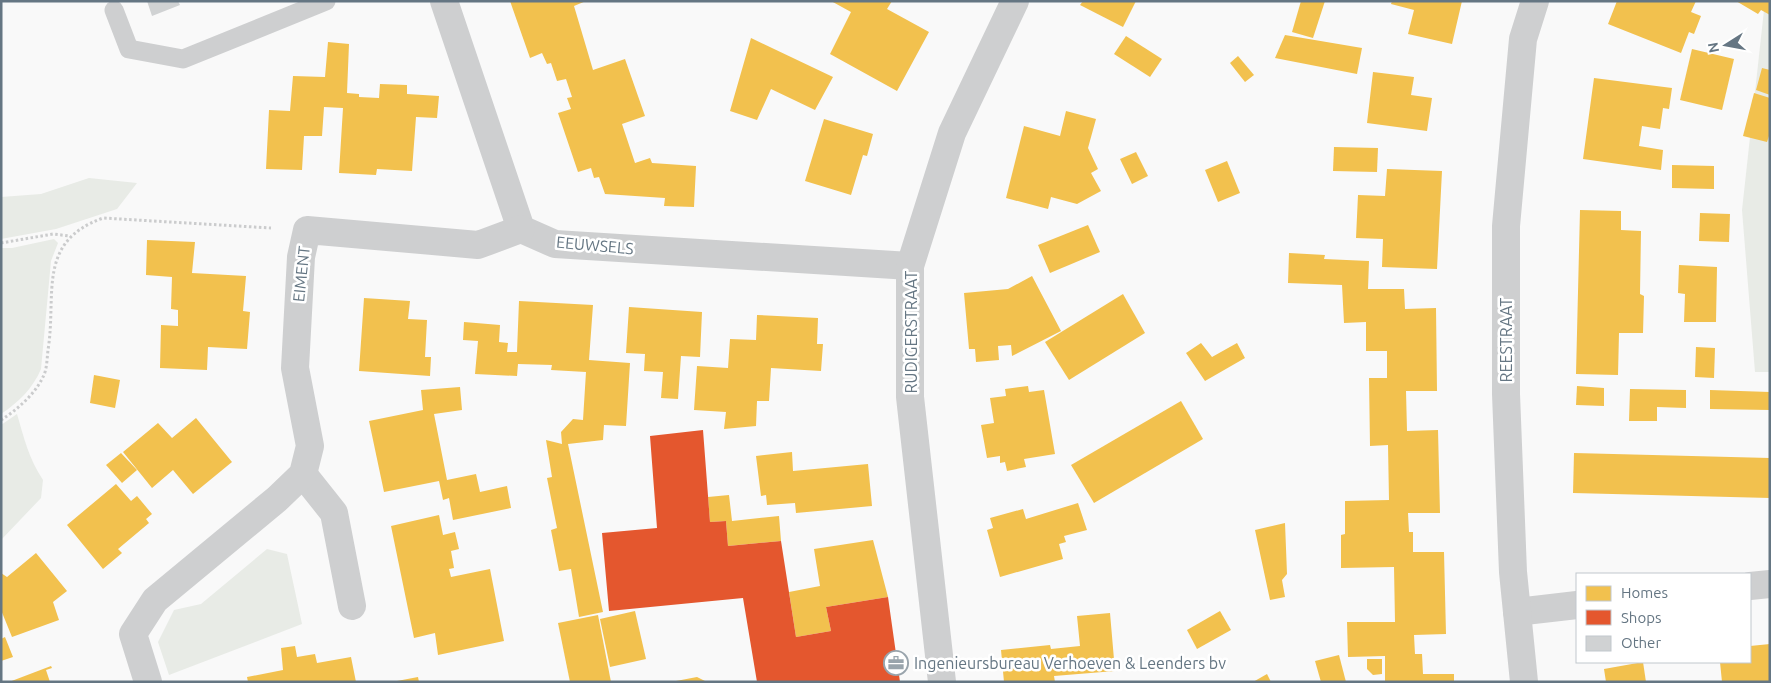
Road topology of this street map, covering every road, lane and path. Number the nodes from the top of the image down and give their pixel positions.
1 (326, 1) edge
2 (444, 1) edge
3 (1015, 1) edge
4 (1535, 1) edge
5 (114, 10) dead end
6 (521, 229) junction
7 (307, 230) junction
8 (70, 236) junction
9 (1, 243) edge
10 (910, 266) junction
11 (1, 420) edge
12 (303, 474) junction
13 (1770, 584) edge
14 (1751, 586) edge
15 (1576, 605) edge
16 (352, 606) dead end
17 (1517, 612) junction
18 (148, 682) edge
19 (942, 682) edge
20 (1524, 682) edge

1 - 5 lane
2 - 6 street
3 - 10 street, RUDIGERSTRAAT
4 - 17 street, REESTRAAT
6 - 7 street, EIMENT
6 - 10 street, EEUWSELS
7 - 8 path
7 - 12 street, EIMENT
8 - 9 path
8 - 11 path
10 - 19 street, RUDIGERSTRAAT
12 - 16 street
12 - 18 street
13 - 14 street
15 - 17 street
17 - 20 street, REESTRAAT

